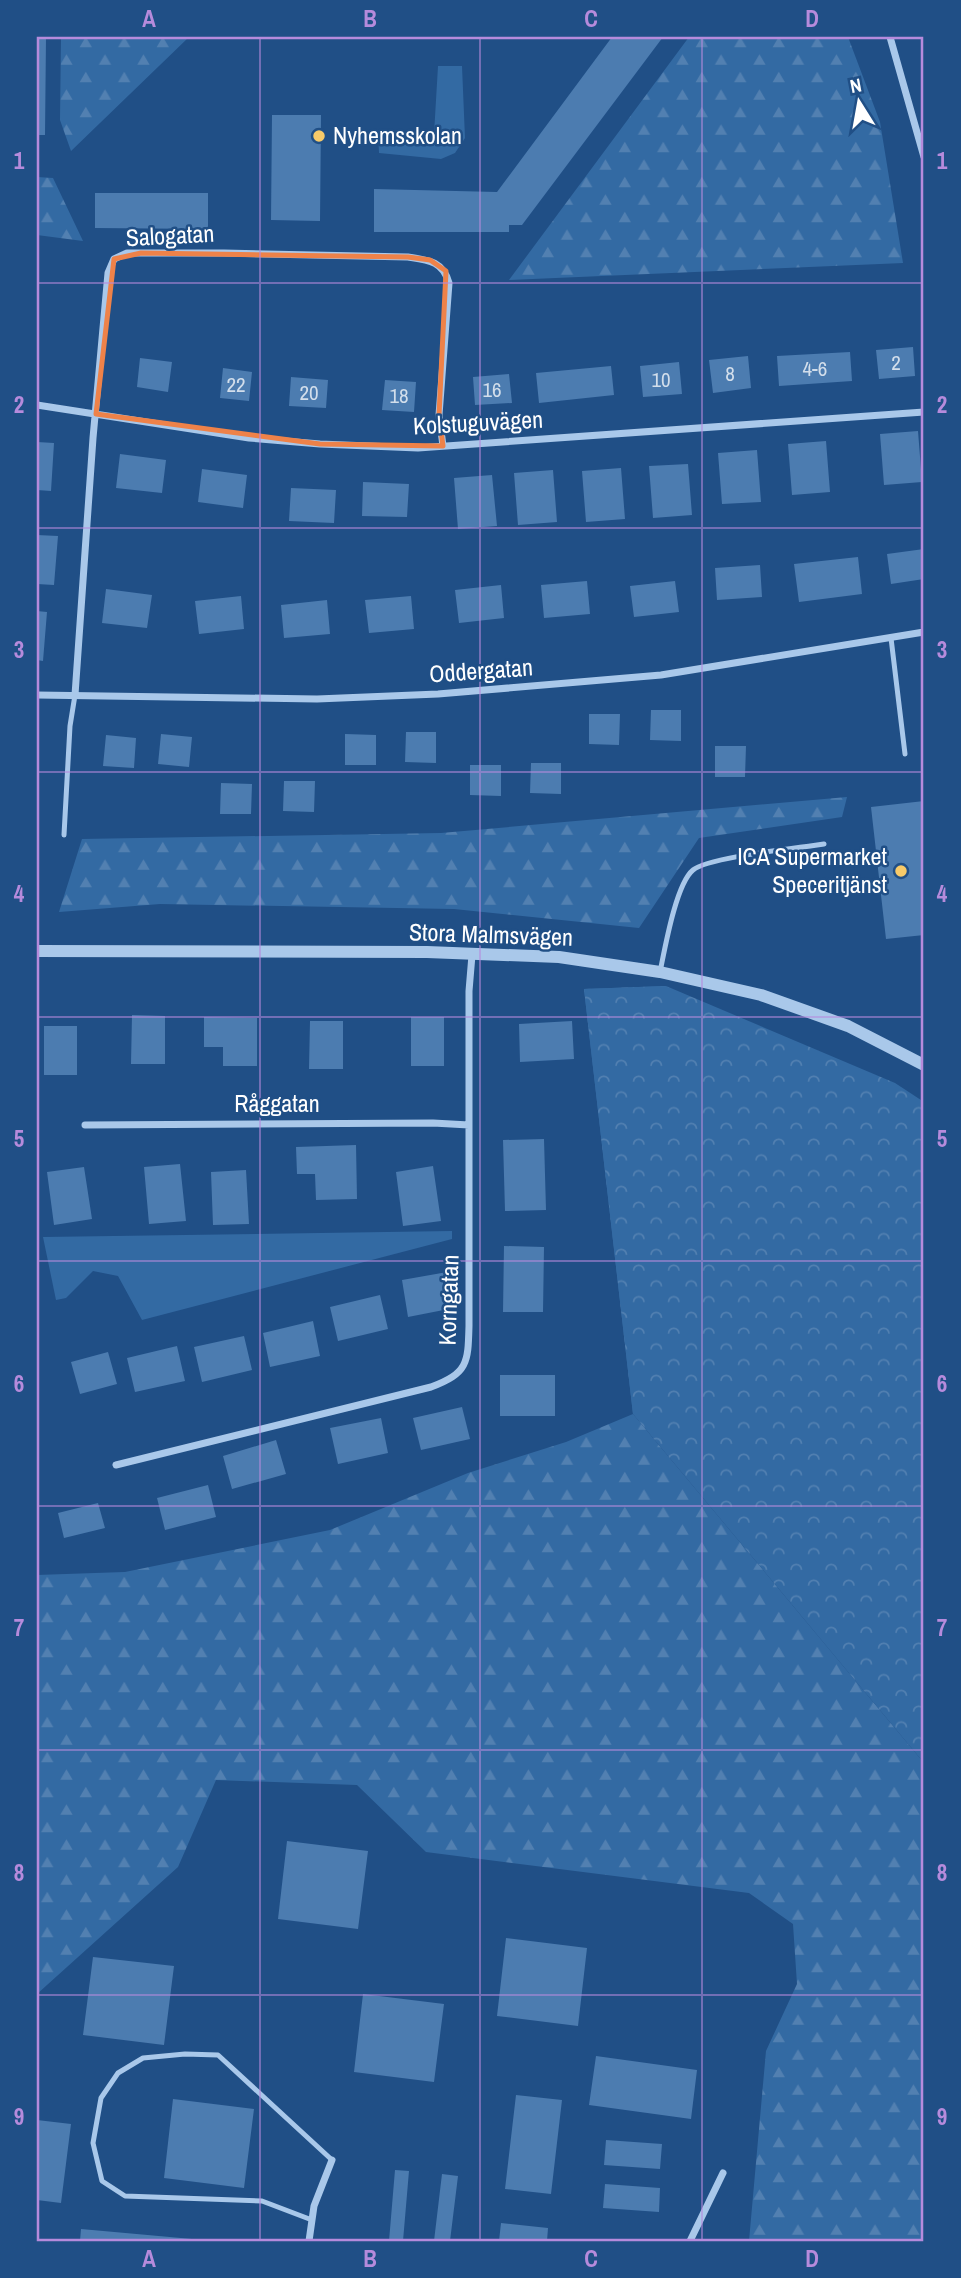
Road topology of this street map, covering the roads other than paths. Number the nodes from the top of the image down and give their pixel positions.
1 (890, 37) edge
2 (924, 157) edge
3 (37, 405) edge
4 (924, 412) edge
5 (96, 414) junction
6 (443, 446) junction
7 (924, 632) edge
8 (891, 638) junction
9 (37, 695) edge
10 (75, 695) junction
11 (905, 754) dead end
12 (64, 835) dead end
13 (824, 844) dead end
14 (37, 951) edge
15 (472, 955) junction
16 (660, 972) junction
17 (924, 1065) edge
18 (85, 1125) dead end
19 (470, 1125) junction
20 (116, 1465) dead end
21 (332, 2160) joint
22 (723, 2174) dead end
23 (312, 2220) junction
24 (309, 2241) edge
25 (690, 2241) edge

1 - 2 street
3 - 5 street, Kolstuguvägen
4 - 6 street, Kolstuguvägen
5 - 6 street, Kolstuguvägen
5 - 6 street, Salogatan
5 - 10 street, Salogatan
7 - 8 street, Oddergatan
8 - 10 street, Oddergatan
8 - 11 lane
9 - 10 street, Oddergatan
10 - 12 lane
13 - 16 lane
14 - 15 street, Stora Malmsvägen
15 - 16 street, Stora Malmsvägen
15 - 19 street, Korngatan
16 - 17 street, Stora Malmsvägen
18 - 19 street, Råggatan
19 - 20 street, Korngatan
21 - 23 street
21 - 23 lane
22 - 25 street
23 - 24 street

